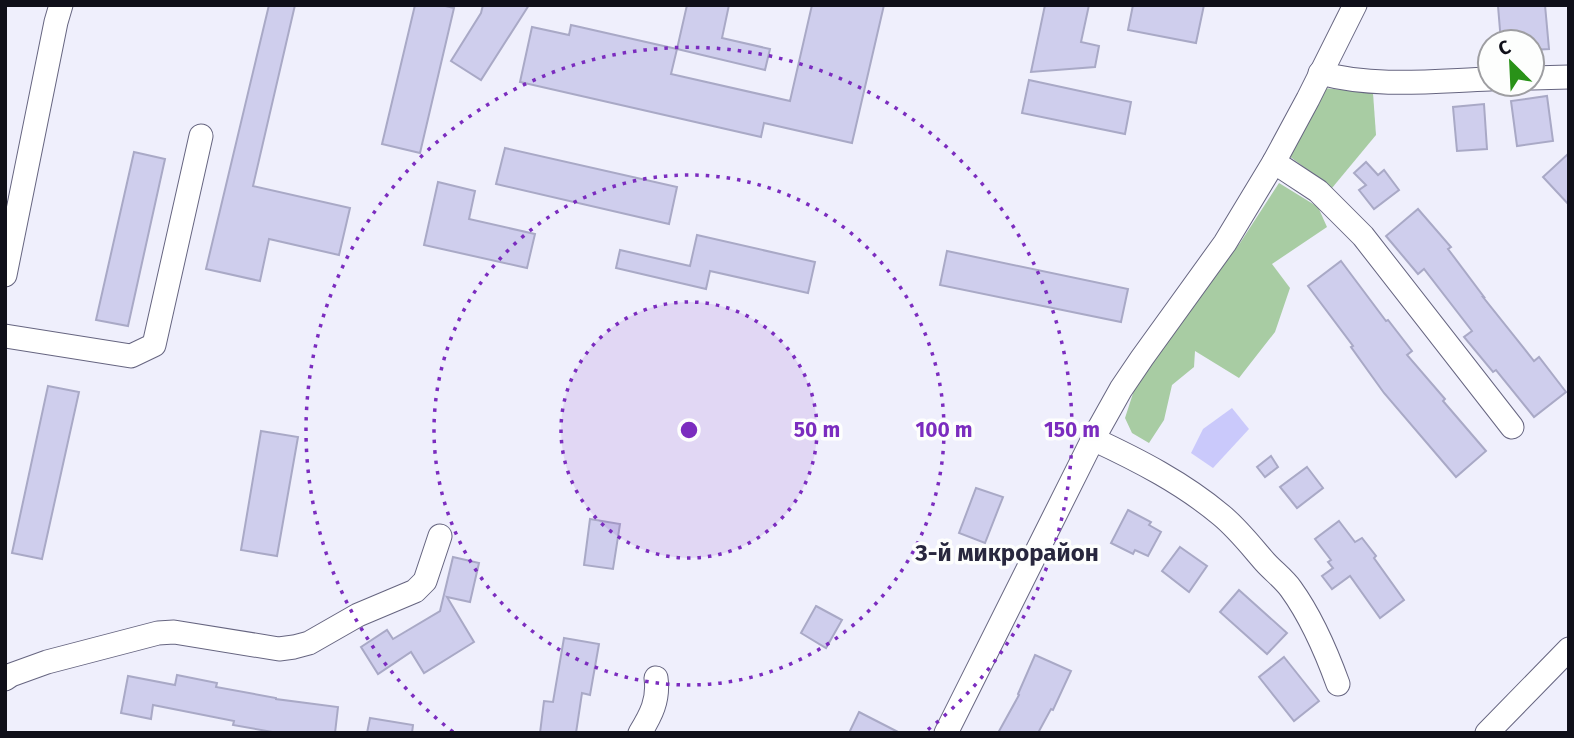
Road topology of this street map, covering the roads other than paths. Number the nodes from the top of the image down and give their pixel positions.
1 (61, 5) edge
2 (1355, 5) edge
3 (1320, 73) junction
4 (1569, 77) edge
5 (1546, 78) edge
6 (1476, 79) edge
7 (201, 136) dead end
8 (1274, 162) junction
9 (5, 275) edge
10 (5, 335) edge
11 (1513, 427) dead end
12 (1093, 439) junction
13 (440, 536) dead end
14 (1569, 649) edge
15 (656, 678) dead end
16 (5, 679) edge
17 (1338, 684) dead end
18 (640, 733) edge
19 (946, 733) edge
20 (1487, 733) edge

1 - 9 street
2 - 3 street
3 - 6 street
3 - 8 street
4 - 5 street
7 - 10 street
8 - 11 street
8 - 12 street
12 - 17 street
12 - 19 street
13 - 16 street
14 - 20 street
15 - 18 street

